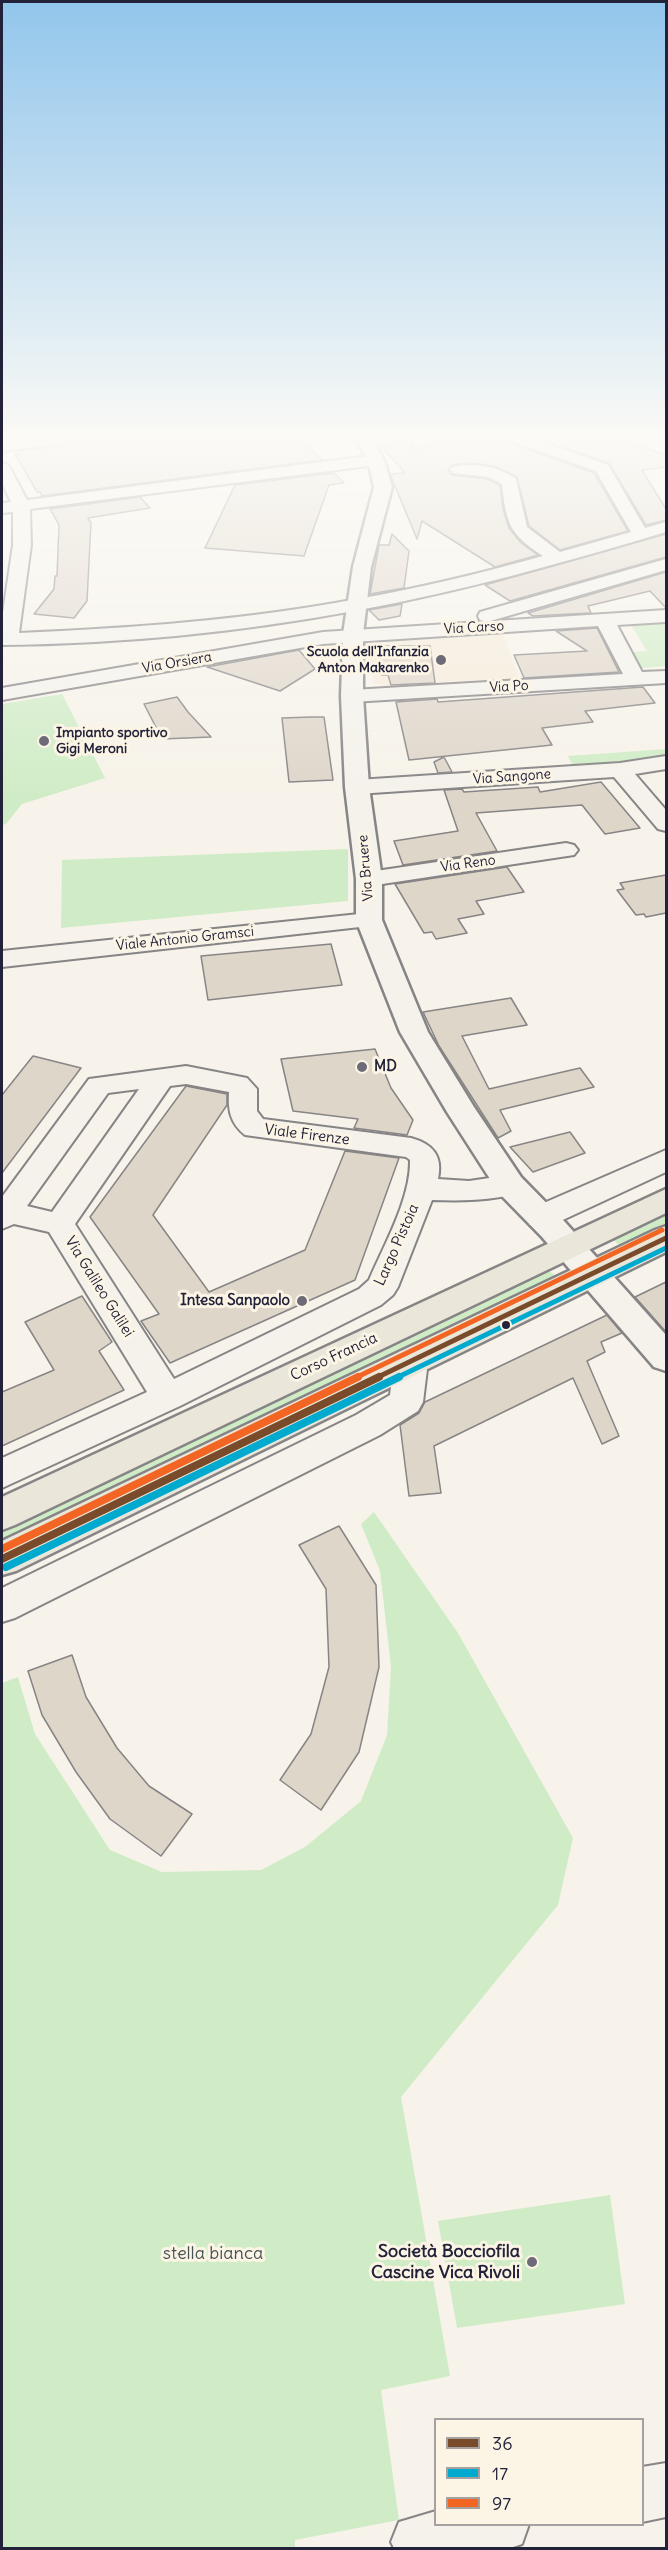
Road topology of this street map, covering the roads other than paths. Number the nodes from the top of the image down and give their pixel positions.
1 (20, 558) edge
2 (364, 558) edge
3 (558, 558) edge
4 (666, 564) edge
5 (357, 605) junction
6 (666, 616) edge
7 (605, 621) junction
8 (455, 629) junction
9 (353, 634) junction
10 (5, 639) edge
11 (666, 677) edge
12 (636, 679) junction
13 (2, 694) edge
14 (352, 696) junction
15 (666, 763) edge
16 (620, 770) junction
17 (357, 786) junction
18 (666, 824) edge
19 (566, 850) dead end
20 (369, 879) junction
21 (369, 920) junction
22 (2, 959) edge
23 (161, 1078) junction
24 (417, 1150) joint
25 (666, 1160) edge
26 (510, 1185) junction
27 (421, 1190) junction
28 (666, 1200) edge
29 (4, 1215) edge
30 (542, 1217) junction
31 (59, 1224) junction
32 (666, 1238) edge
33 (568, 1247) junction
34 (592, 1273) junction
35 (666, 1358) edge
36 (411, 1361) junction
37 (168, 1397) junction
38 (2, 1474) edge
39 (2, 1514) edge
40 (2, 1559) edge
41 (2, 1606) edge
42 (666, 2490) edge
43 (644, 2495) edge
44 (493, 2526) edge
45 (419, 2542) dead end

1 - 10 street
2 - 5 street, Via Bruere
3 - 5 street
4 - 8 street
5 - 9 street, Via Bruere
5 - 10 street
6 - 7 street, Via Carso
7 - 8 street, Via Carso
7 - 12 street
8 - 9 street, Via Carso
9 - 13 street, Via Orsiera
9 - 14 street, Via Bruere
11 - 12 street, Via Po
12 - 14 street, Via Po
14 - 17 street, Via Bruere
15 - 16 street, Via Sangone
16 - 17 street, Via Sangone
16 - 18 street
17 - 20 street, Via Bruere
19 - 20 street, Via Reno
20 - 21 street, Via Bruere
21 - 22 street, Viale Antonio Gramsci
21 - 26 street, Via Bruere
23 - 24 street, Viale Firenze
23 - 29 street, Viale Firenze
23 - 31 street
24 - 27 street, Largo Pistoia
25 - 30 street
26 - 27 street, Largo Pistoia
26 - 30 street, Via Bruere
27 - 37 street, Largo Pistoia
28 - 33 main road, Corso Francia
29 - 31 street, Via Galileo Galilei
30 - 33 street, Via Bruere
31 - 37 street, Via Galileo Galilei
32 - 34 main road
33 - 34 street, Via Bruere
33 - 39 main road, Corso Francia
34 - 35 street, Via Bruere
34 - 36 main road
36 - 40 main road
36 - 41 street
37 - 38 street
42 - 43 street
44 - 45 street

